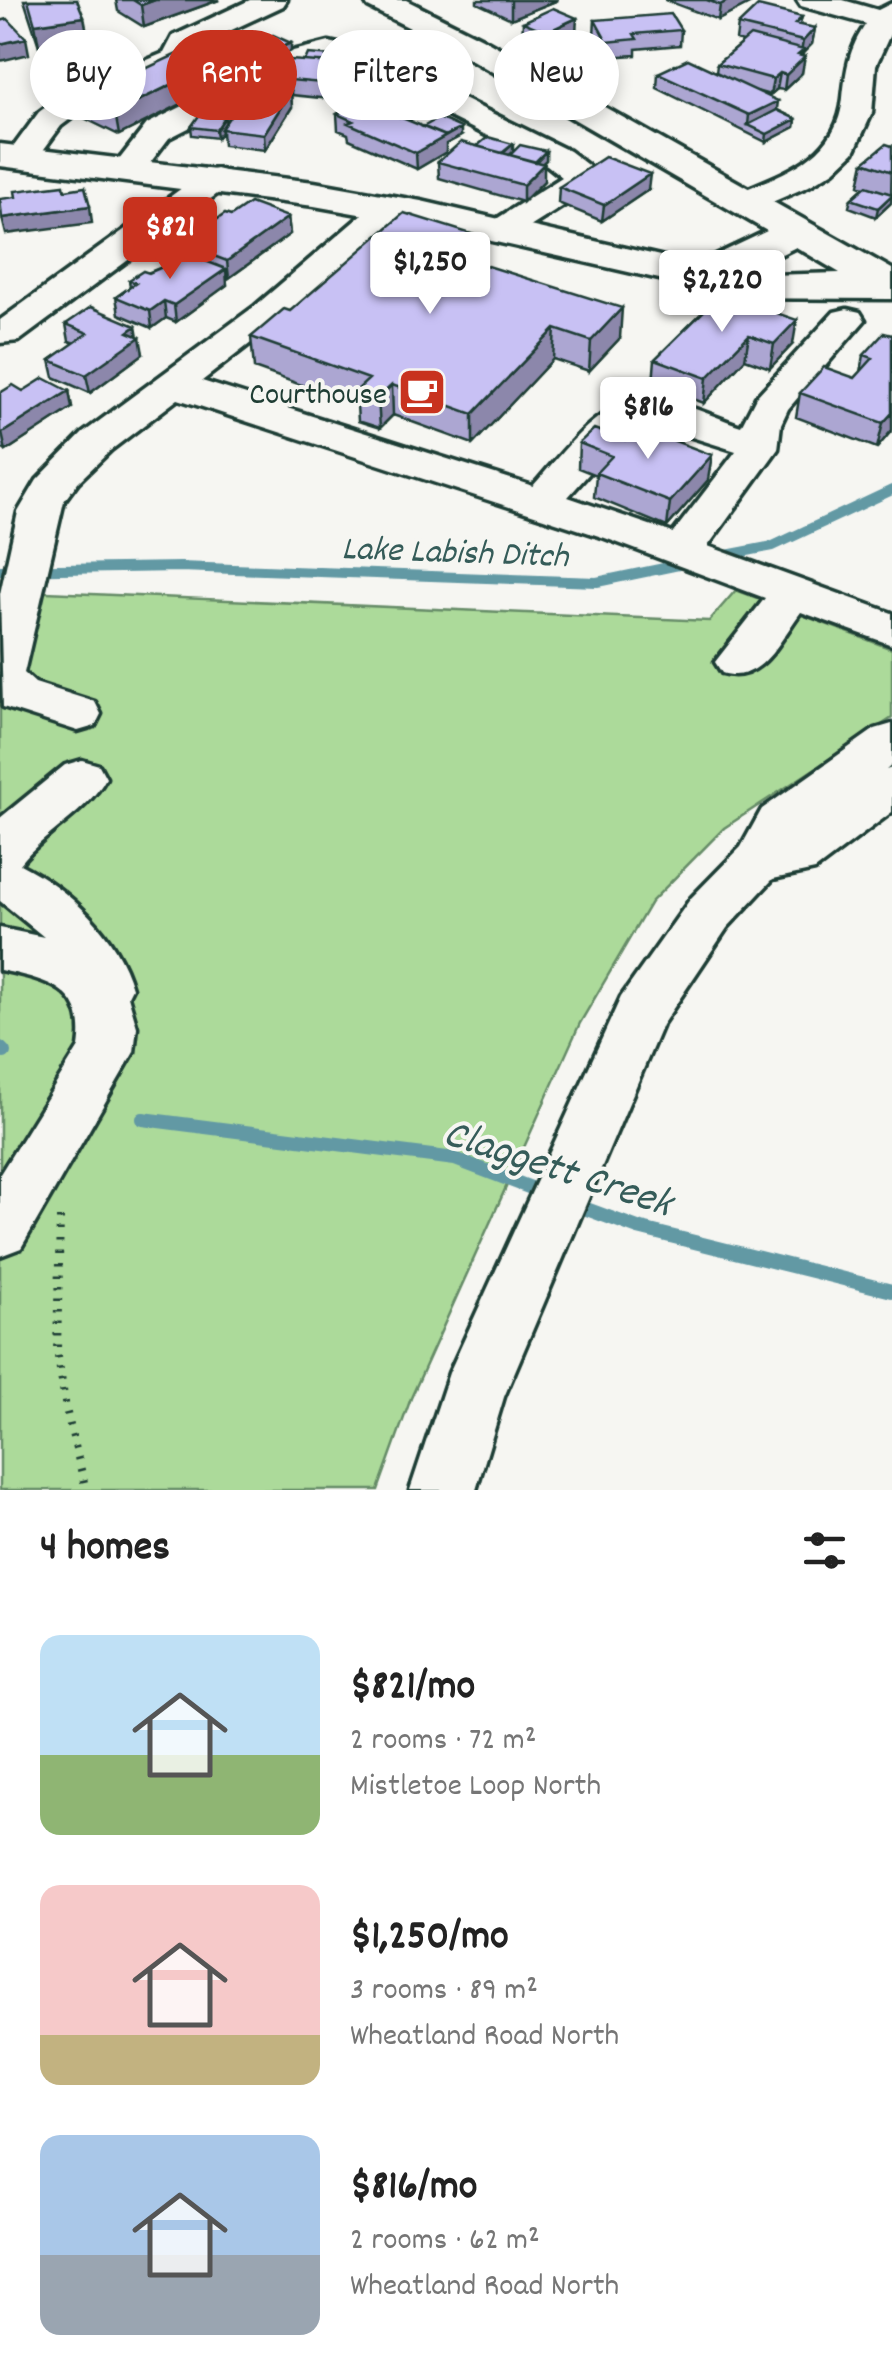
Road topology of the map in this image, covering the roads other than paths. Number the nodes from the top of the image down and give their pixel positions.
1 (273, 0) edge
2 (380, 0) edge
3 (811, 0) edge
4 (888, 16) edge
5 (11, 156) edge
6 (128, 169) junction
7 (216, 180) junction
8 (744, 202) junction
9 (390, 208) junction
10 (499, 232) junction
11 (796, 232) junction
12 (638, 266) junction
13 (892, 286) edge
14 (847, 320) dead end
15 (2, 332) edge
16 (174, 384) junction
17 (759, 444) junction
18 (53, 486) junction
19 (0, 495) edge
20 (542, 502) junction
21 (682, 551) junction
22 (794, 592) junction
23 (892, 630) edge
24 (2, 656) edge
25 (738, 662) dead end
26 (78, 714) dead end
27 (892, 741) edge
28 (82, 778) dead end
29 (892, 786) edge
30 (0, 853) edge
31 (759, 862) junction
32 (0, 877) edge
33 (0, 949) edge
34 (106, 1027) junction
35 (0, 1228) edge
36 (443, 1490) edge

1 - 5 street
2 - 8 main road
3 - 4 street
4 - 8 street
5 - 6 main road
6 - 7 main road
6 - 10 street
7 - 9 main road
7 - 15 street
8 - 11 main road
9 - 10 main road
9 - 16 street
10 - 12 main road
11 - 12 main road
11 - 13 main road
12 - 13 main road
14 - 17 street
16 - 18 street
16 - 20 street
17 - 20 street
17 - 21 street
18 - 19 street
18 - 24 street
20 - 21 street
21 - 22 street
22 - 23 street
22 - 25 street
24 - 26 street
27 - 31 street
28 - 30 street
29 - 31 street
31 - 36 street
32 - 34 street
33 - 34 street
34 - 35 street

